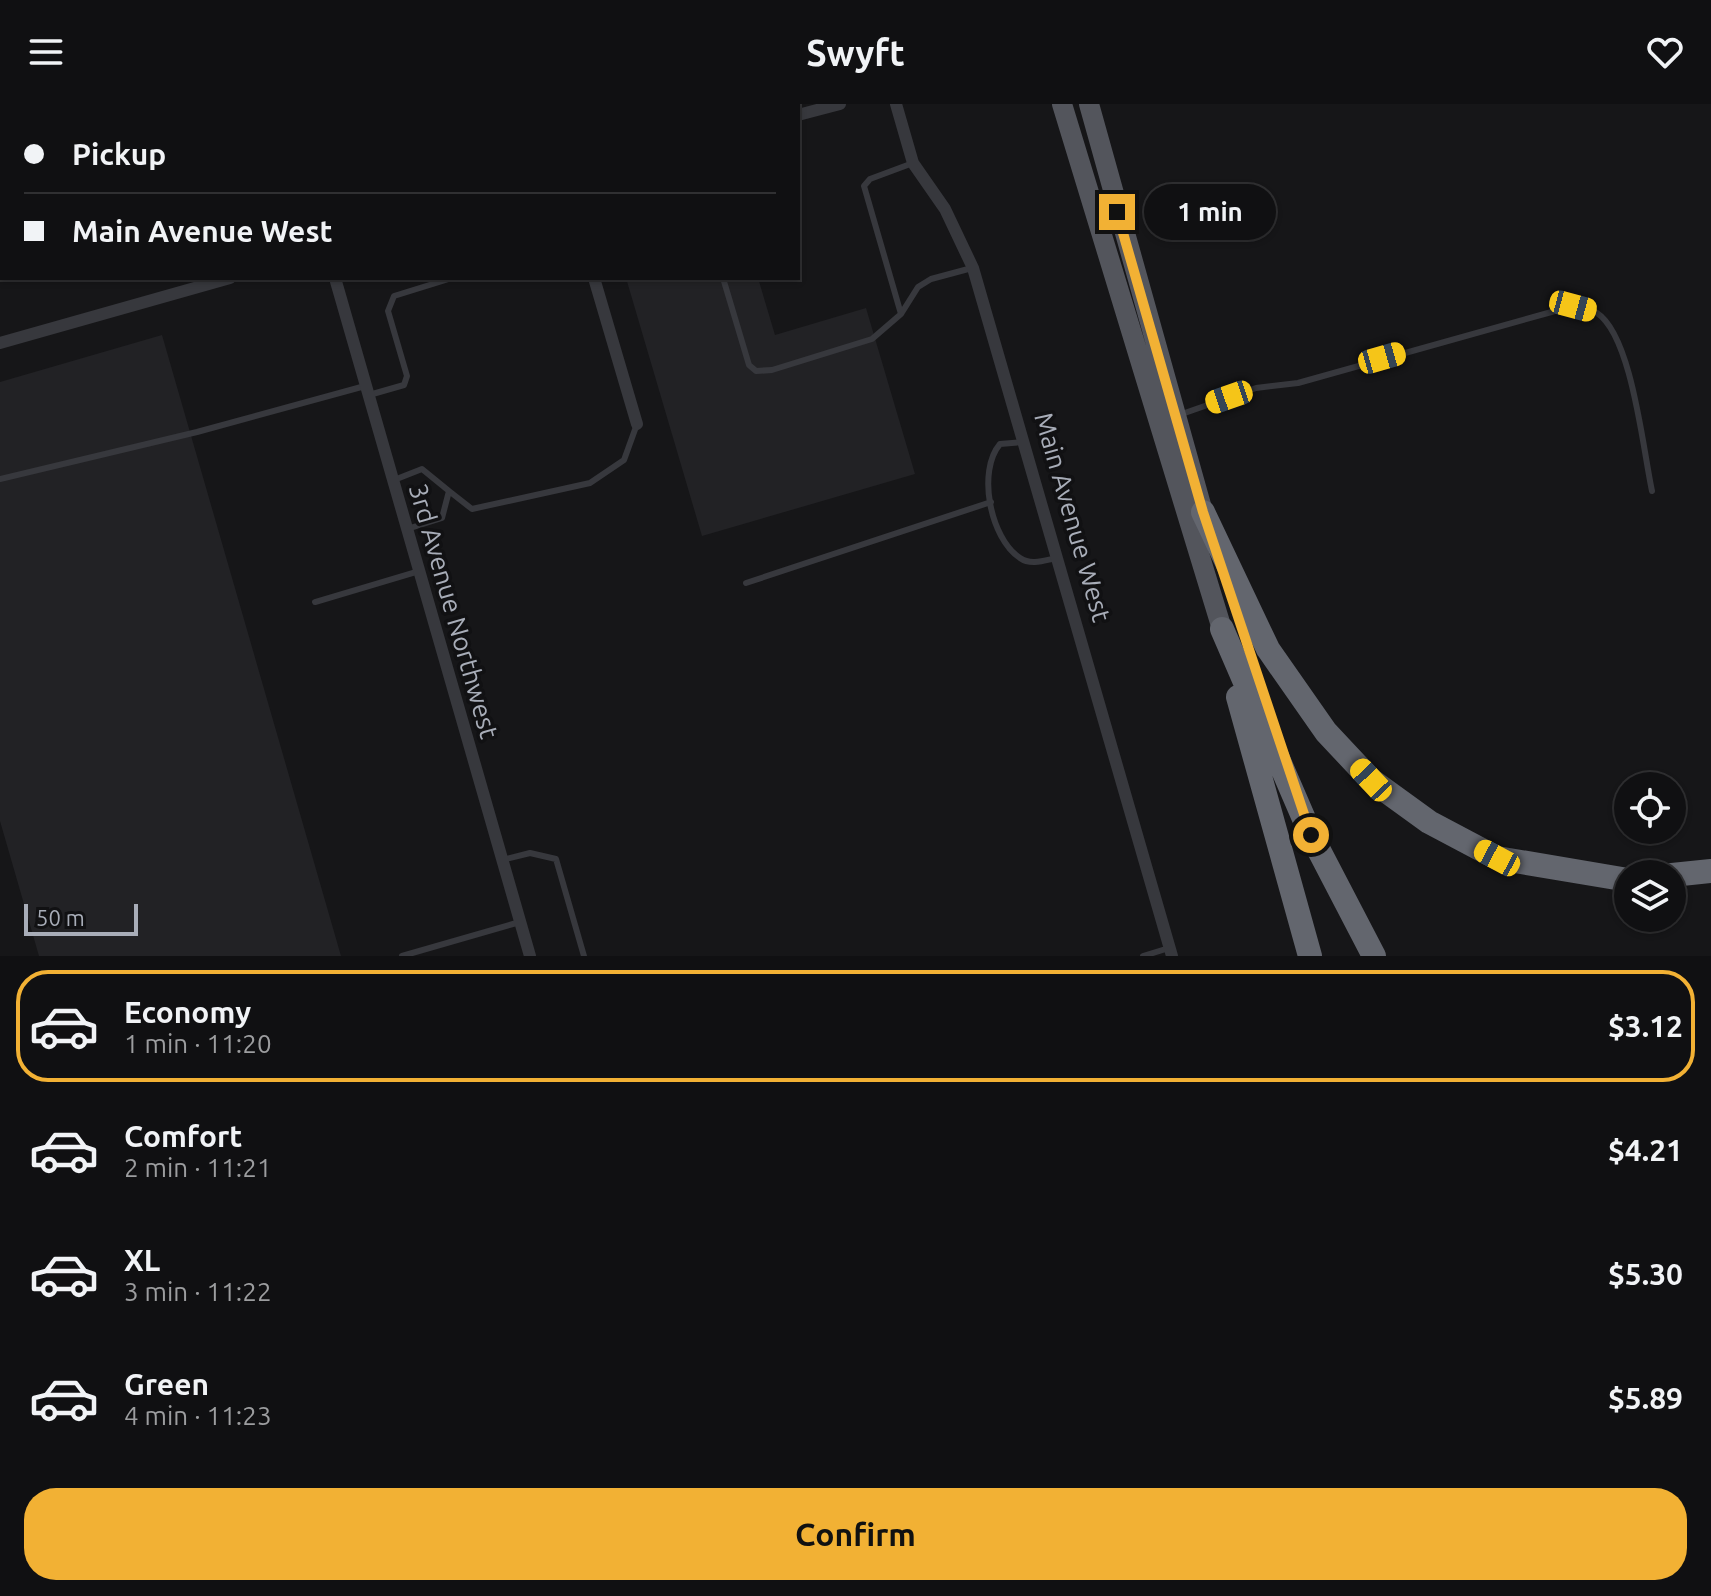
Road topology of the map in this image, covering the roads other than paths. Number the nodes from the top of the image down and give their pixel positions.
1 (840, 104) edge
2 (896, 104) edge
3 (1062, 104) edge
4 (1089, 104) edge
5 (800, 114) edge
6 (913, 163) junction
7 (973, 268) junction
8 (221, 280) edge
9 (336, 280) edge
10 (444, 280) edge
11 (595, 280) edge
12 (724, 280) edge
13 (901, 314) junction
14 (0, 343) edge
15 (368, 391) junction
16 (1174, 417) junction
17 (637, 424) joint
18 (1024, 442) junction
19 (0, 479) edge
20 (393, 480) junction
21 (449, 491) junction
22 (1652, 491) dead end
23 (991, 502) junction
24 (1203, 512) junction
25 (407, 529) junction
26 (1057, 558) junction
27 (420, 571) junction
28 (746, 583) dead end
29 (315, 602) dead end
30 (1222, 629) junction
31 (1311, 835) junction
32 (502, 860) junction
33 (1711, 871) edge
34 (1686, 874) edge
35 (1614, 878) edge
36 (520, 922) junction
37 (1170, 952) edge
38 (402, 956) edge
39 (530, 956) edge
40 (584, 956) edge
41 (1143, 956) edge
42 (1310, 956) edge
43 (1374, 956) edge

1 - 5 street
2 - 6 street, Main Avenue West
3 - 30 main road
4 - 16 main road
6 - 7 street, Main Avenue West
6 - 13 lane
7 - 13 lane
7 - 18 street, Main Avenue West
8 - 14 street
9 - 15 street, 3rd Avenue Northwest
10 - 15 lane
11 - 17 street
12 - 13 lane
15 - 19 lane
15 - 20 street, 3rd Avenue Northwest
16 - 22 lane
16 - 24 main road
17 - 21 lane
18 - 23 lane
18 - 26 street, Main Avenue West
20 - 21 lane
20 - 25 street, 3rd Avenue Northwest
21 - 25 lane
23 - 26 lane
23 - 28 lane
24 - 31 highway
24 - 35 highway
25 - 27 street, 3rd Avenue Northwest
26 - 37 street, Main Avenue West
27 - 29 lane
27 - 32 street, 3rd Avenue Northwest
30 - 31 highway
30 - 42 highway
31 - 43 highway
32 - 36 street, 3rd Avenue Northwest
32 - 40 lane
33 - 34 highway
36 - 38 lane
36 - 39 street, 3rd Avenue Northwest
37 - 41 lane

